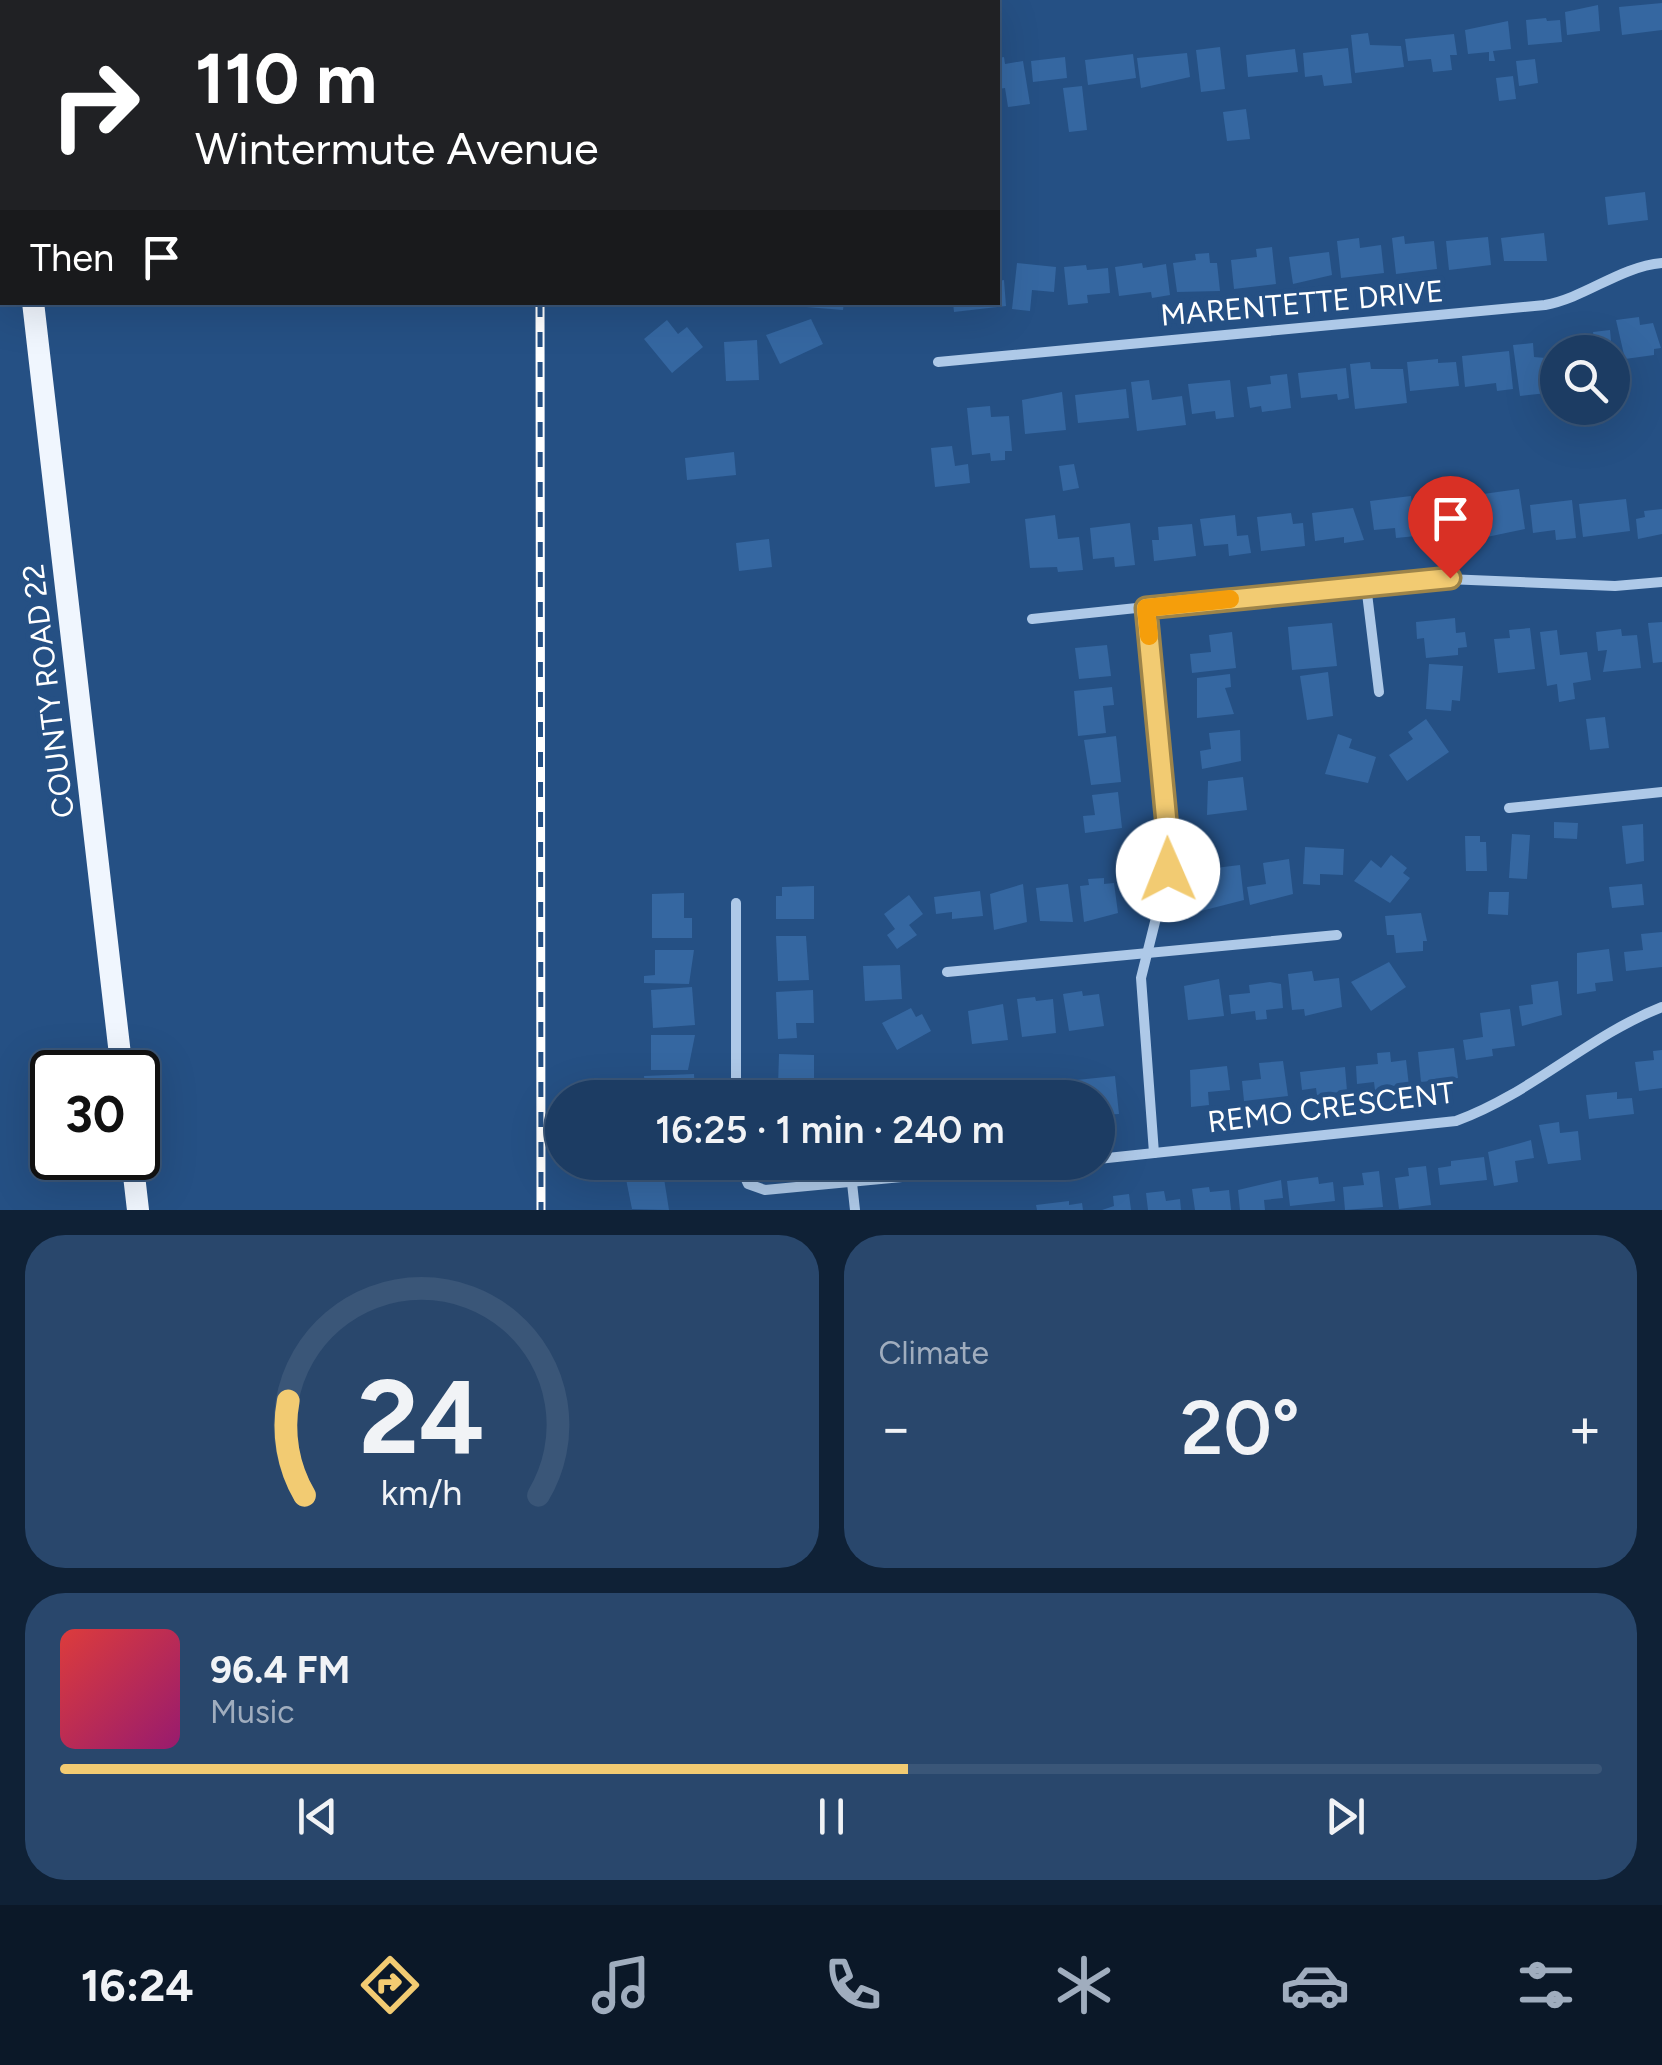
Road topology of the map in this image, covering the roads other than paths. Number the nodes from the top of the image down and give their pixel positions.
1 (1662, 262) edge
2 (33, 305) edge
3 (938, 362) dead end
4 (1662, 582) edge
5 (1366, 585) junction
6 (1146, 608) junction
7 (1032, 619) dead end
8 (1379, 692) dead end
9 (1662, 792) edge
10 (1509, 808) dead end
11 (736, 903) dead end
12 (1337, 935) dead end
13 (1146, 953) junction
14 (947, 972) dead end
15 (1662, 1007) edge
16 (119, 1050) edge
17 (736, 1080) edge
18 (1154, 1153) junction
19 (1115, 1157) edge
20 (135, 1180) edge
21 (746, 1180) edge
22 (890, 1180) edge
23 (852, 1184) junction
24 (138, 1210) edge
25 (854, 1210) edge

1 - 3 street, MARENTETTE DRIVE
2 - 16 main road, COUNTY ROAD 22
4 - 5 street
5 - 6 street
5 - 8 street
6 - 7 street
6 - 13 street
9 - 10 street
11 - 17 street
12 - 13 street
13 - 14 street
13 - 18 street
15 - 18 street, REMO CRESCENT
18 - 19 street, REMO CRESCENT
20 - 24 main road
21 - 23 street
22 - 23 street
23 - 25 street

